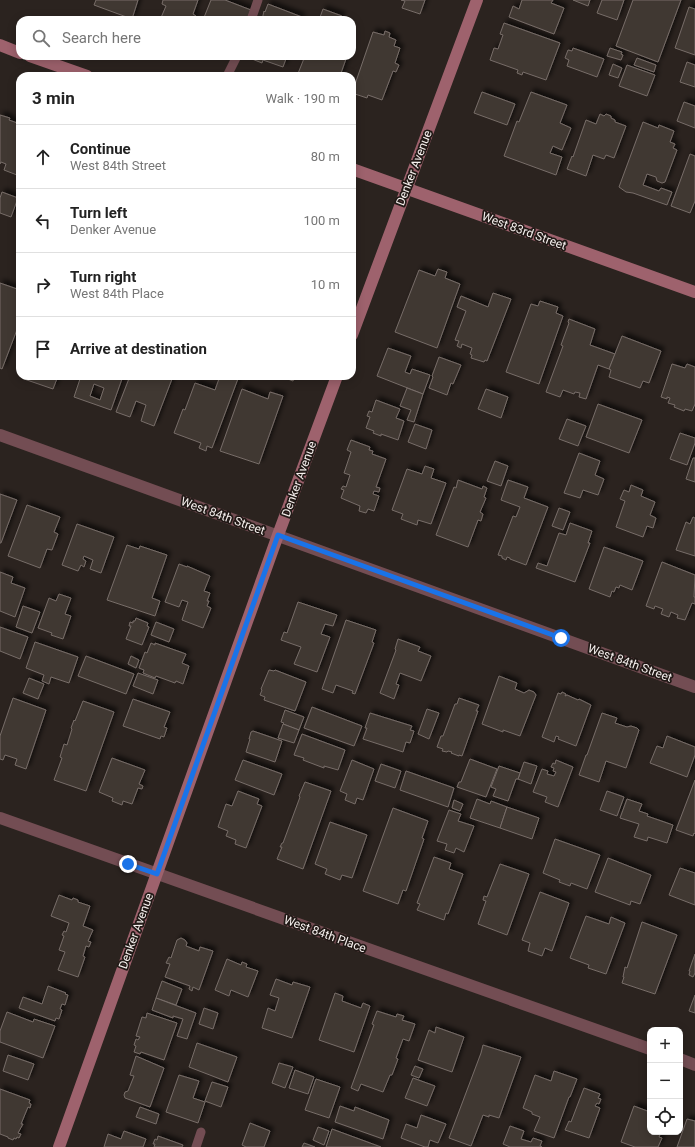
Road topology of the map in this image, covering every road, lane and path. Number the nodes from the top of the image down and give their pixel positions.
1 (258, 0) edge
2 (477, 0) edge
3 (252, 16) edge
4 (0, 46) edge
5 (16, 51) edge
6 (41, 60) edge
7 (235, 60) edge
8 (76, 72) edge
9 (230, 72) edge
10 (356, 170) edge
11 (406, 188) junction
12 (695, 292) edge
13 (356, 324) edge
14 (336, 380) edge
15 (0, 435) edge
16 (278, 535) junction
17 (695, 686) edge
18 (0, 818) edge
19 (157, 874) junction
20 (647, 1048) edge
21 (683, 1060) edge
22 (695, 1065) edge
23 (201, 1132) dead end
24 (59, 1147) edge
25 (196, 1147) edge

1 - 3 lane
2 - 11 street, Denker Avenue
4 - 5 street
6 - 8 street
7 - 9 lane
10 - 11 street, West 83rd Street
11 - 12 street, West 83rd Street
11 - 13 street, Denker Avenue
14 - 16 street, Denker Avenue
15 - 16 street, West 84th Street
16 - 17 street, West 84th Street
16 - 19 street, Denker Avenue
18 - 19 street, West 84th Place
19 - 20 street, West 84th Place
19 - 24 street, Denker Avenue
21 - 22 street
23 - 25 lane

